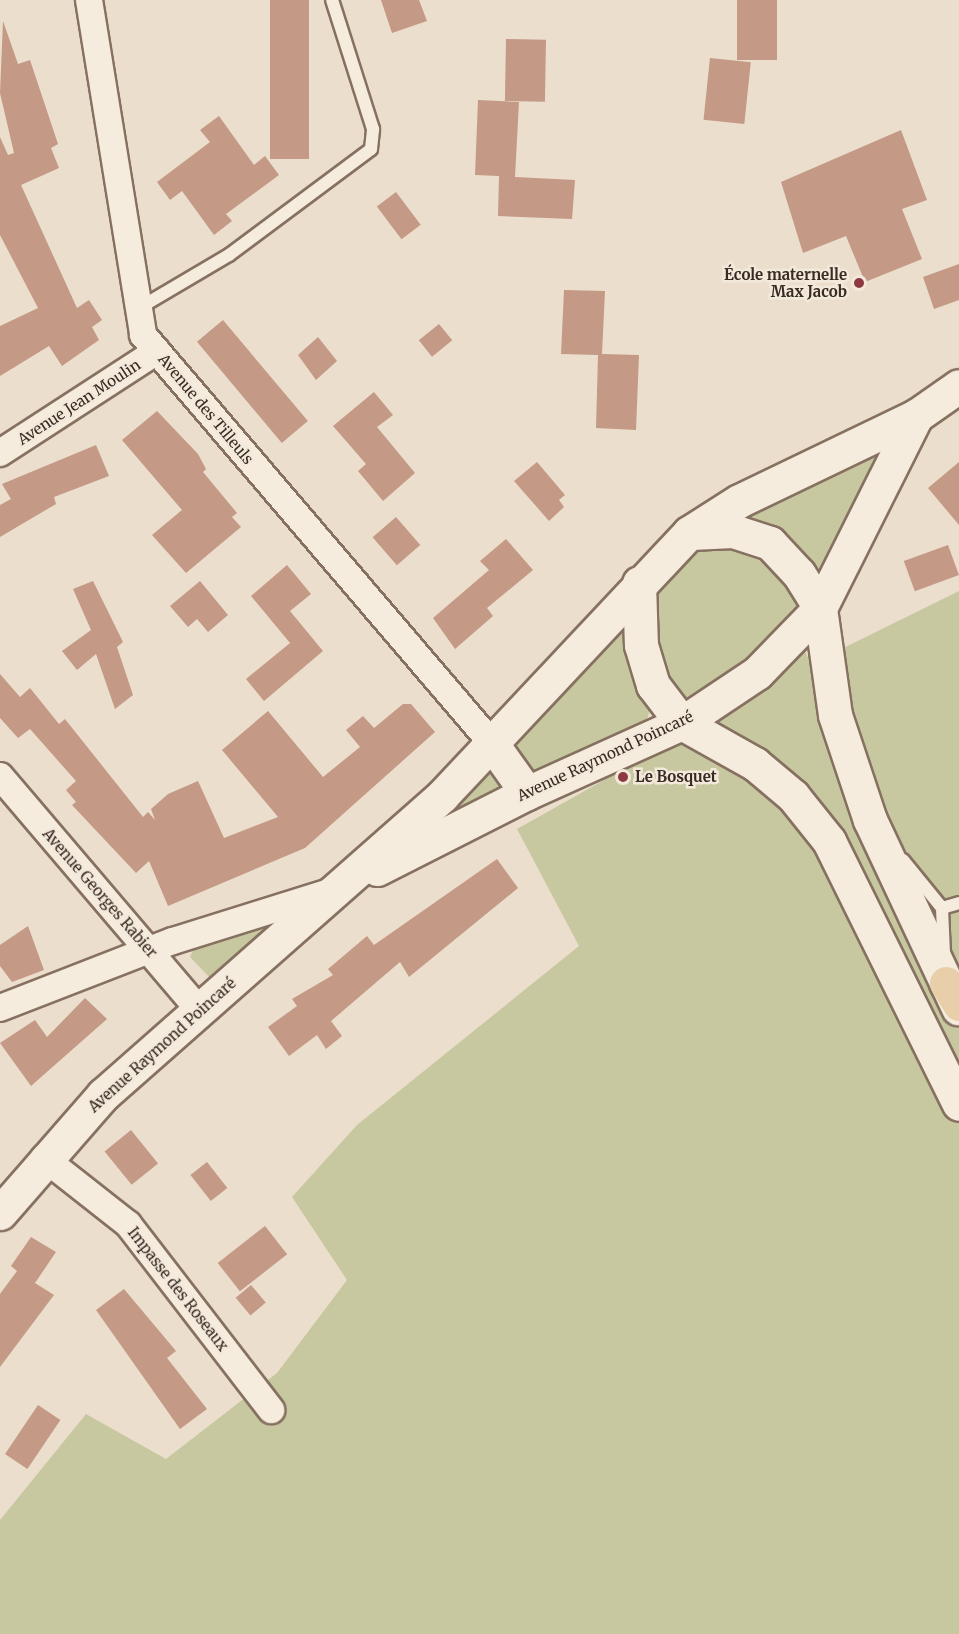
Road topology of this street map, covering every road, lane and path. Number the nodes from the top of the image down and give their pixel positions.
1 (89, 0) edge
2 (332, 0) edge
3 (139, 308) junction
4 (157, 351) junction
5 (959, 386) edge
6 (916, 417) junction
7 (0, 453) edge
8 (689, 533) junction
9 (639, 583) junction
10 (820, 608) junction
11 (682, 723) junction
12 (490, 741) junction
13 (0, 776) edge
14 (526, 793) junction
15 (870, 820) junction
16 (338, 890) junction
17 (959, 903) edge
18 (942, 908) junction
19 (152, 952) junction
20 (952, 993) edge
21 (0, 1008) edge
22 (199, 1010) junction
23 (959, 1012) edge
24 (959, 1104) edge
25 (44, 1158) junction
26 (0, 1213) edge
27 (271, 1410) dead end

1 - 3 street, Avenue des Tilleuls
2 - 3 lane
3 - 4 street, Avenue des Tilleuls
4 - 7 street, Avenue Jean Moulin
4 - 12 street, Avenue des Tilleuls
5 - 6 street, Avenue Raymond Poincaré
6 - 8 street, Avenue Raymond Poincaré
6 - 10 street, Avenue Raymond Poincaré
8 - 9 street, Avenue Raymond Poincaré
8 - 10 street
9 - 11 street
9 - 12 street, Avenue Raymond Poincaré
10 - 11 street, Avenue Raymond Poincaré
10 - 15 street
11 - 14 street, Avenue Raymond Poincaré
11 - 24 street
12 - 14 street
12 - 16 street, Avenue Raymond Poincaré
13 - 19 street, Avenue Georges Rabier
14 - 16 street, Avenue Raymond Poincaré
15 - 18 lane
15 - 20 street
16 - 19 street
16 - 22 street, Avenue Raymond Poincaré
17 - 18 lane
18 - 20 lane
19 - 21 street
19 - 22 street, Avenue Georges Rabier
20 - 23 street
22 - 25 street, Avenue Raymond Poincaré
25 - 26 street, Avenue Raymond Poincaré
25 - 27 street, Impasse des Roseaux

